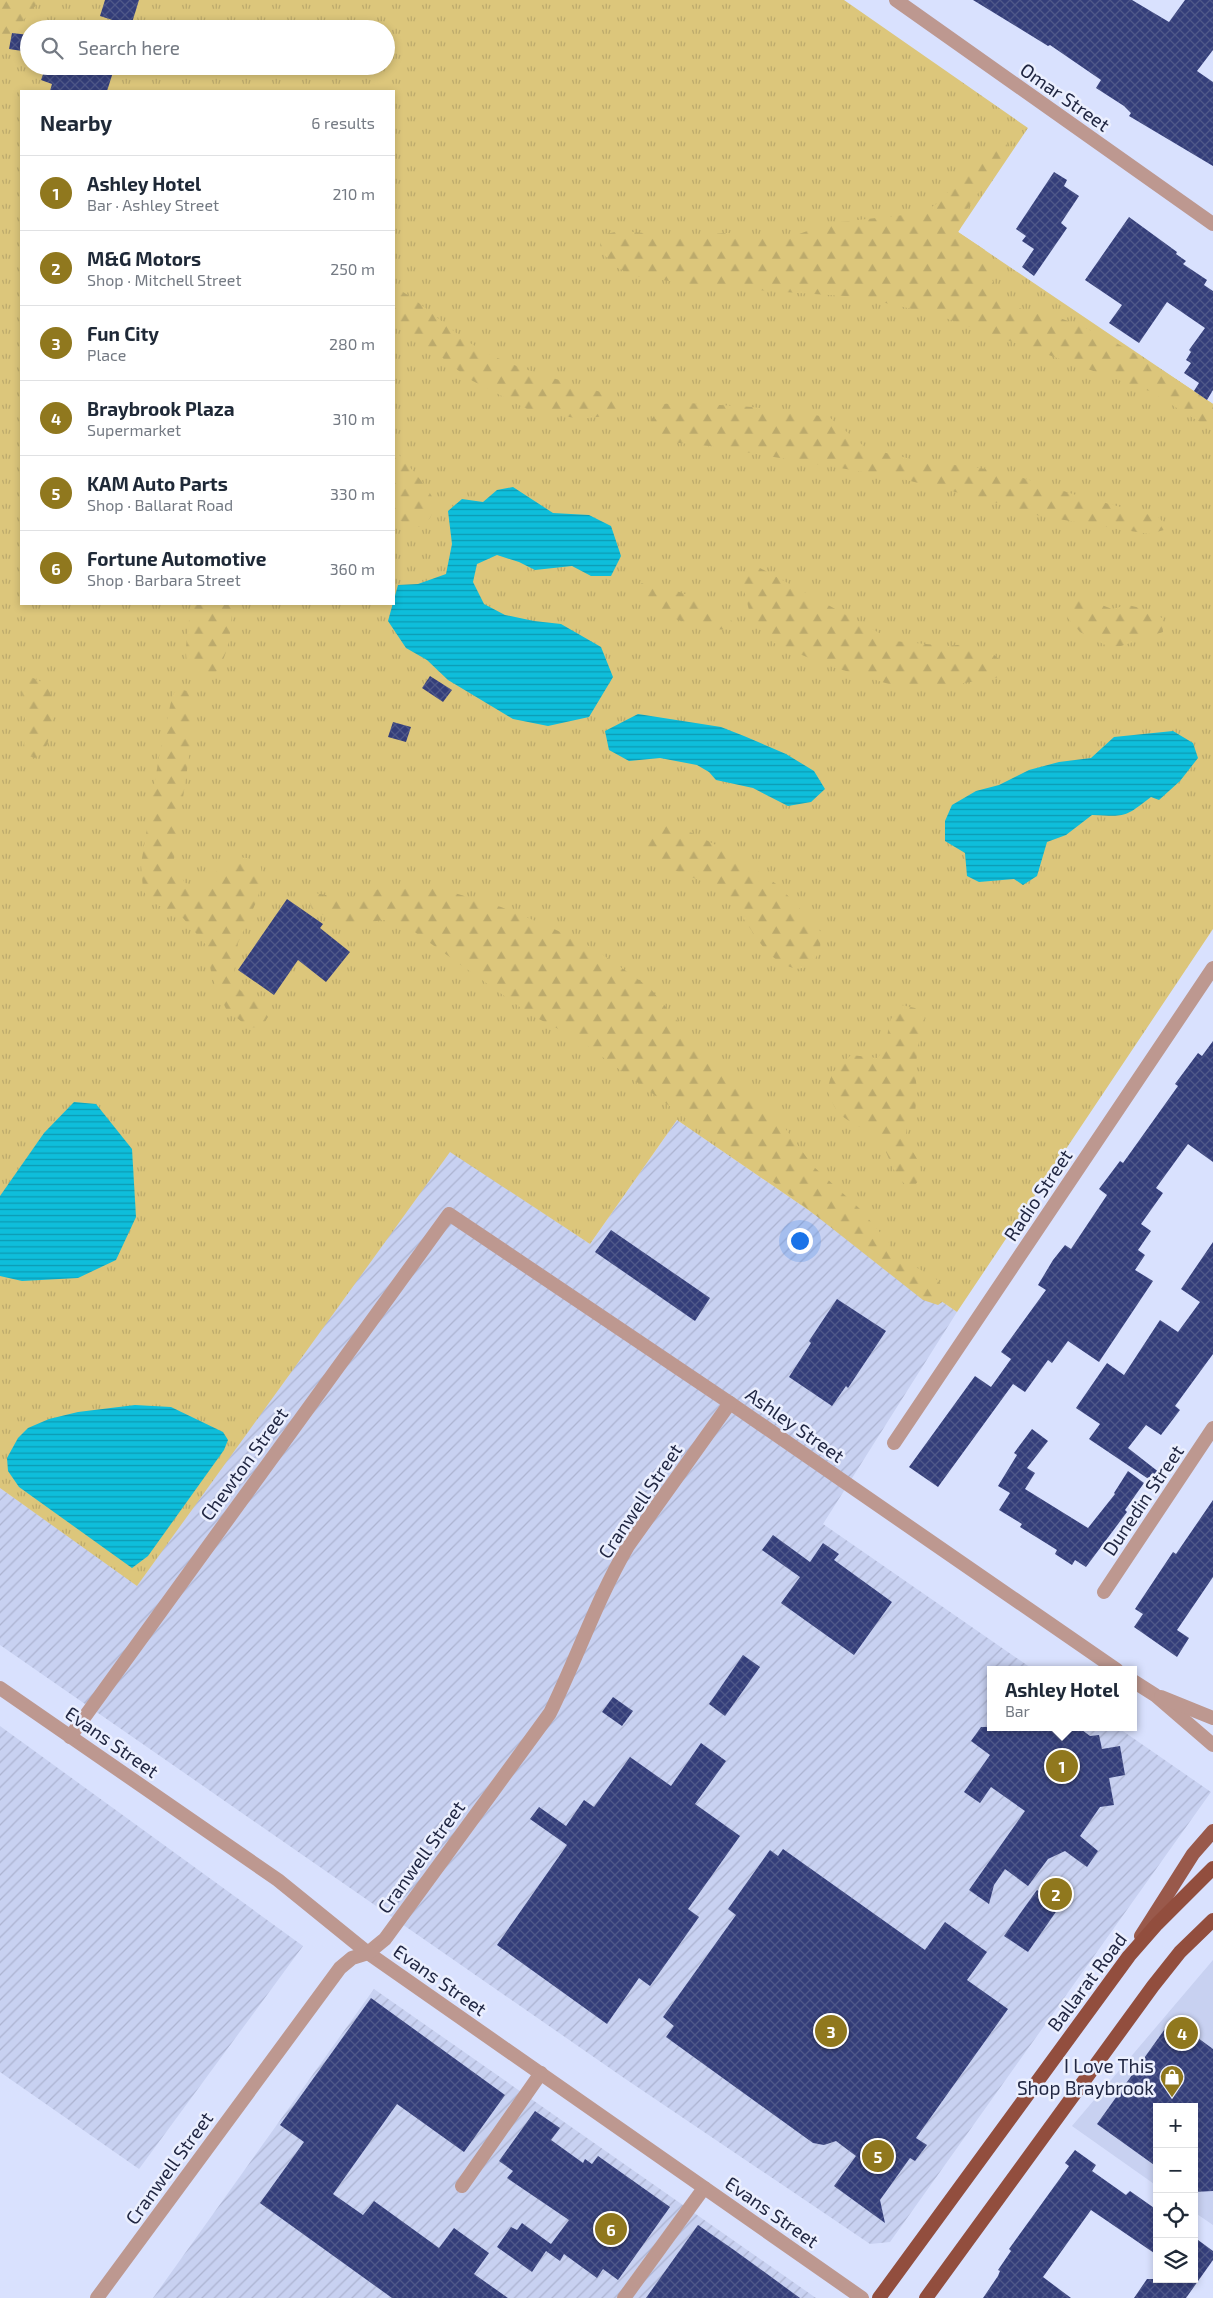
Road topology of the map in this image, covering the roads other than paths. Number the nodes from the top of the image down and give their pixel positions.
1 (896, 0) edge
2 (1213, 224) edge
3 (1213, 968) edge
4 (449, 1214) joint
5 (730, 1403) junction
6 (1213, 1428) edge
7 (894, 1443) dead end
8 (1104, 1592) dead end
9 (1111, 1666) edge
10 (1137, 1683) edge
11 (0, 1688) edge
12 (1156, 1695) junction
13 (1213, 1718) edge
14 (70, 1736) junction
15 (1200, 1736) junction
16 (1213, 1745) edge
17 (1213, 1751) edge
18 (1213, 1831) edge
19 (1213, 1868) edge
20 (1213, 1920) edge
21 (368, 1953) junction
22 (1129, 1956) junction
23 (541, 2073) junction
24 (462, 2186) dead end
25 (704, 2188) junction
26 (97, 2298) edge
27 (624, 2298) edge
28 (862, 2298) edge
29 (879, 2298) edge
30 (926, 2298) edge

1 - 2 street, Omar Street
3 - 7 street, Radio Street
4 - 5 street, Ashley Street
4 - 14 street, Chewton Street
5 - 9 street, Ashley Street
5 - 21 street, Cranwell Street
6 - 8 street, Dunedin Street
10 - 12 street
11 - 14 street, Evans Street
12 - 13 street
12 - 15 street
14 - 21 street, Evans Street
15 - 16 street
15 - 17 street
18 - 22 main road
19 - 22 highway, Ballarat Road
20 - 30 highway
21 - 23 street, Evans Street
21 - 26 street, Cranwell Street
22 - 29 highway, Ballarat Road
23 - 24 street
23 - 25 street, Evans Street
25 - 27 street
25 - 28 street, Evans Street

